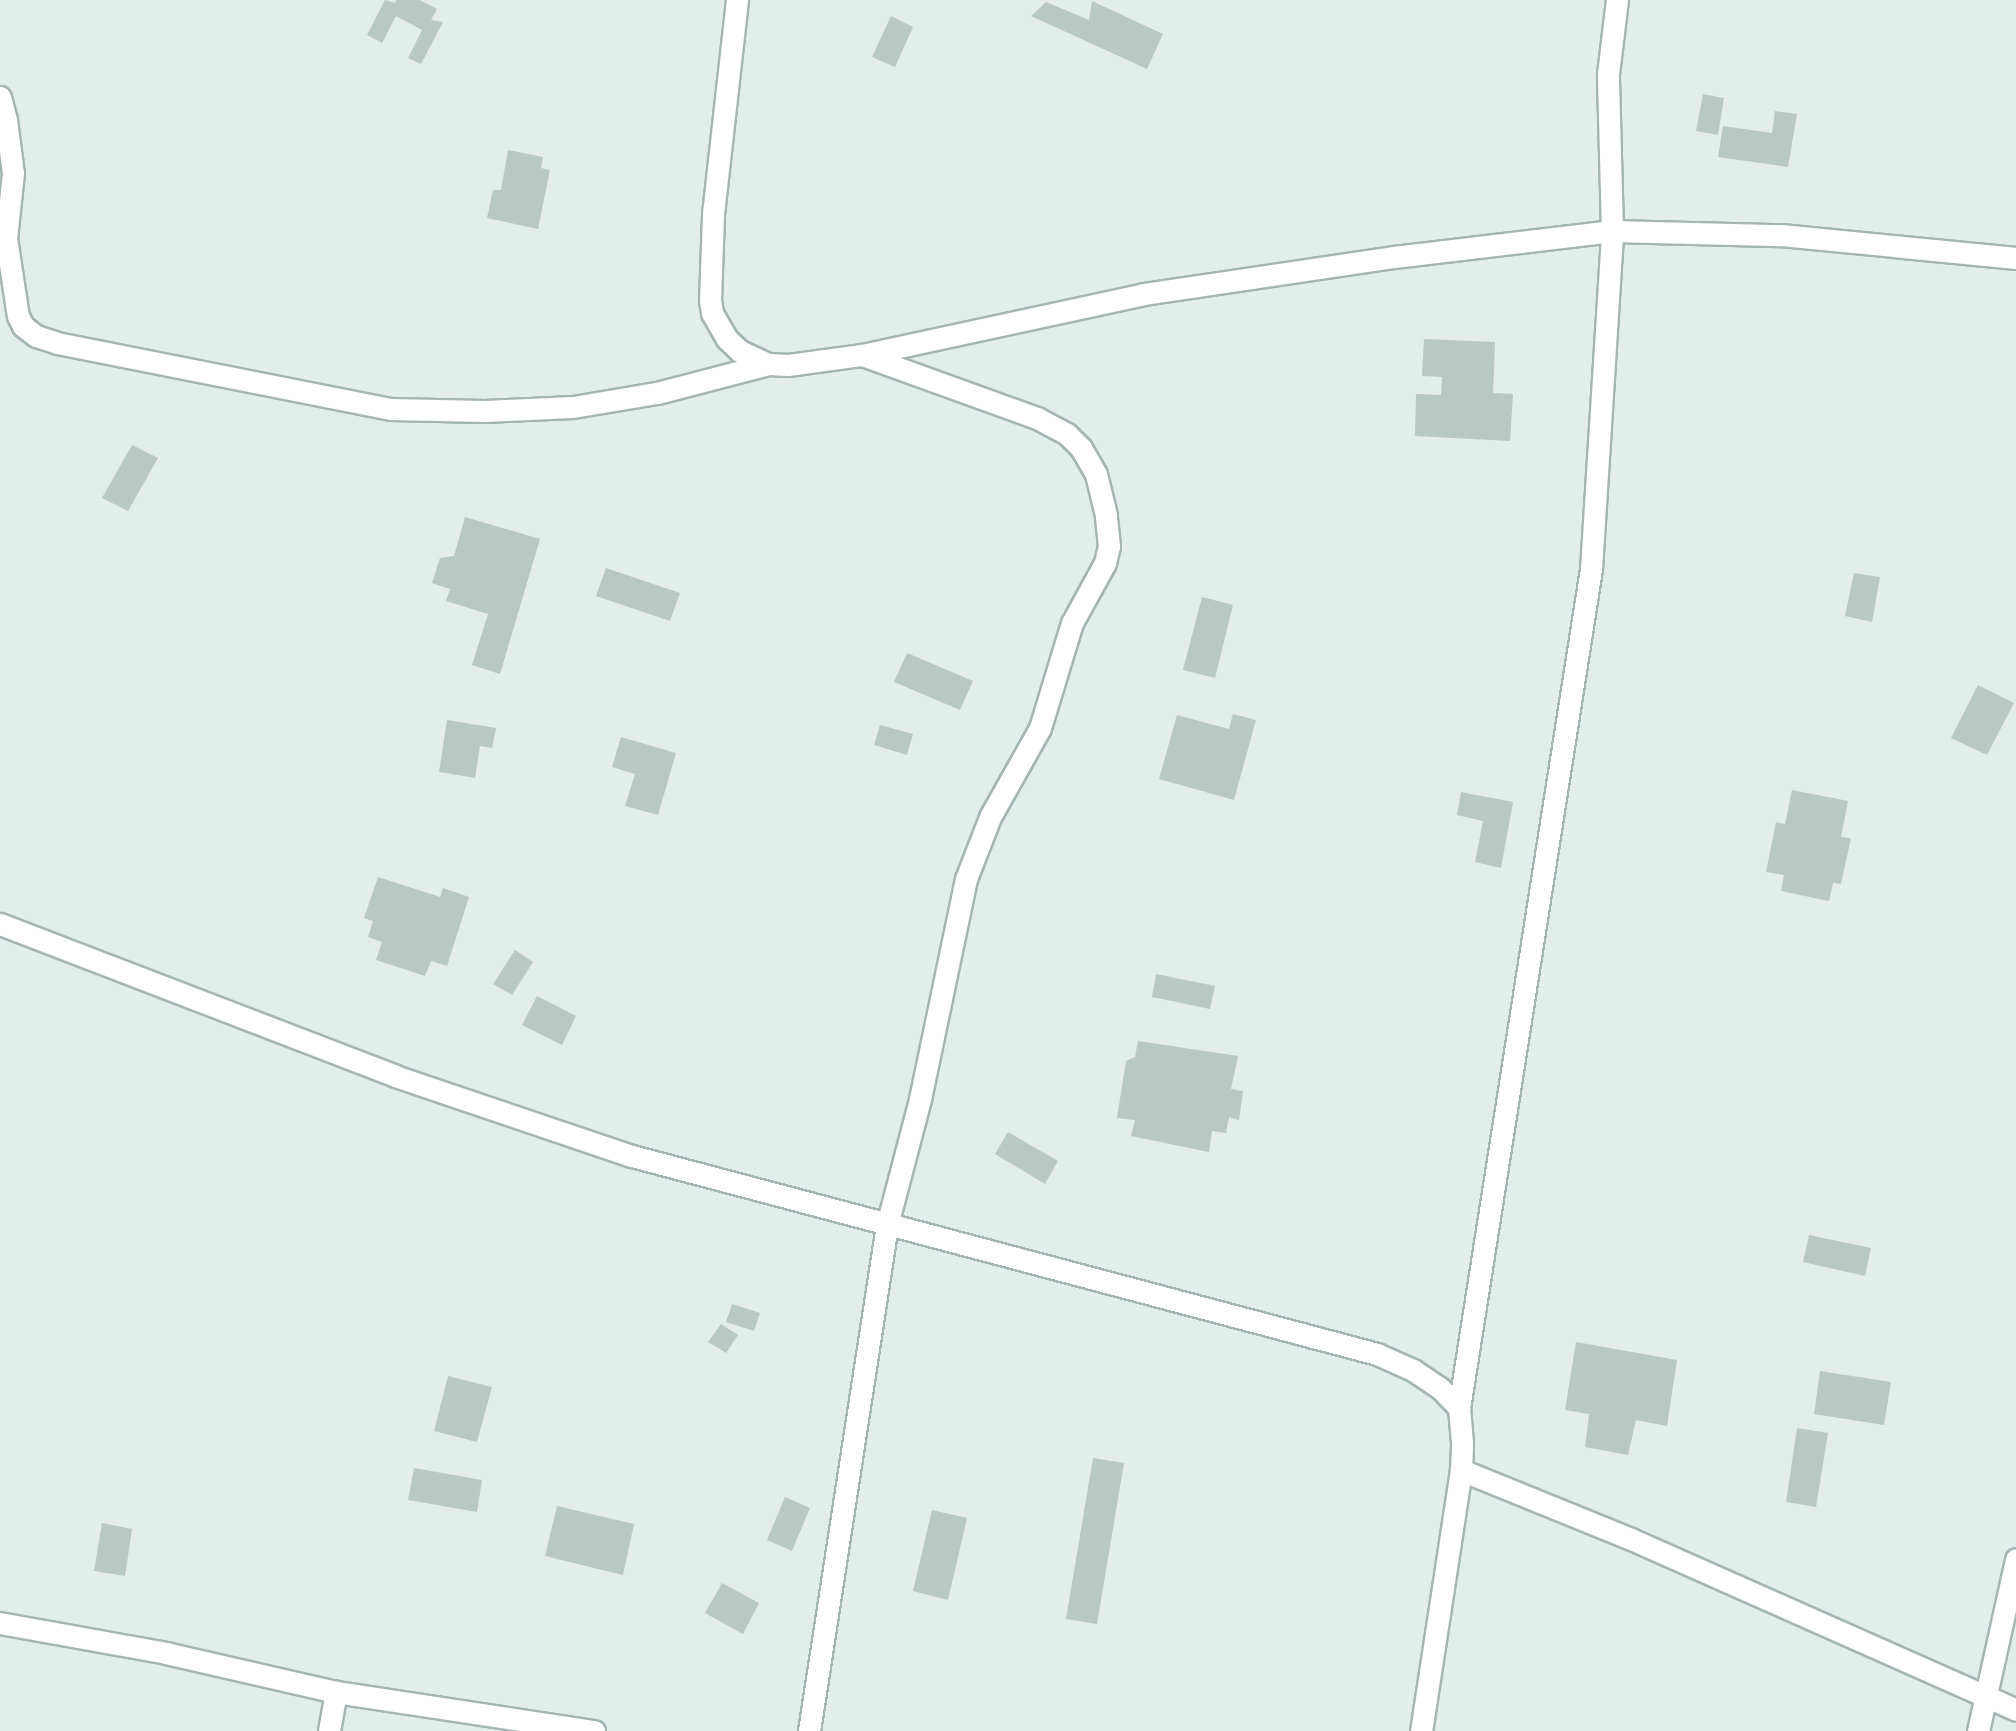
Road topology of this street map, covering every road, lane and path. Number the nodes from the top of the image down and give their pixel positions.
1 (737, 0) edge
2 (1617, 0) edge
3 (0, 97) edge
4 (1612, 231) junction
5 (6, 238) junction
6 (2016, 258) edge
7 (0, 287) edge
8 (862, 355) junction
9 (768, 364) junction
10 (0, 924) edge
11 (887, 1225) junction
12 (1459, 1408) junction
13 (1461, 1470) junction
14 (2016, 1559) edge
15 (0, 1623) edge
16 (336, 1692) junction
17 (1984, 1693) junction
18 (2016, 1710) edge
19 (329, 1731) edge
20 (594, 1731) edge
21 (809, 1731) edge
22 (1421, 1731) edge
23 (1978, 1731) edge

1 - 9 street
2 - 4 street
3 - 5 street
4 - 6 street
4 - 8 street
4 - 12 street
5 - 7 street
5 - 9 street
8 - 9 street
8 - 11 street
10 - 11 street
11 - 12 street
11 - 21 street
12 - 13 street
13 - 17 street
13 - 22 street
14 - 17 street
15 - 16 street
16 - 19 street
16 - 20 street
17 - 18 street
17 - 23 street

